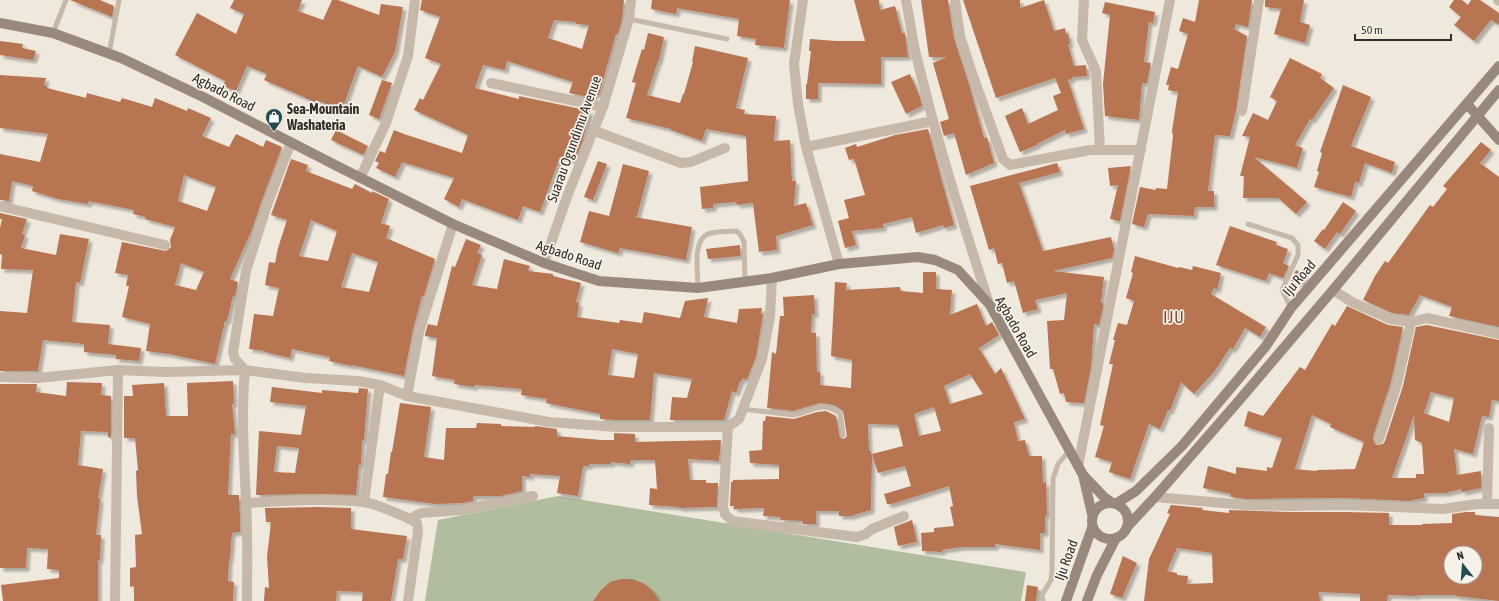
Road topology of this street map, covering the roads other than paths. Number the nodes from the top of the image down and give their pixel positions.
1 (66, 0) edge
2 (120, 0) edge
3 (415, 0) edge
4 (631, 0) edge
5 (803, 0) edge
6 (906, 0) edge
7 (955, 0) edge
8 (1084, 0) edge
9 (1170, 0) edge
10 (1259, 0) edge
11 (629, 20) junction
12 (0, 23) edge
13 (53, 33) junction
14 (727, 39) dead end
15 (108, 54) junction
16 (1499, 66) edge
17 (491, 83) dead end
18 (1499, 90) edge
19 (1467, 104) junction
20 (603, 108) junction
21 (1242, 112) dead end
22 (1478, 115) junction
23 (933, 121) junction
24 (595, 131) junction
25 (1499, 140) edge
26 (291, 142) junction
27 (806, 147) junction
28 (725, 148) dead end
29 (1100, 150) junction
30 (1141, 150) junction
31 (360, 178) junction
32 (0, 206) edge
33 (453, 224) junction
34 (1248, 224) dead end
35 (165, 245) dead end
36 (544, 263) junction
37 (839, 264) junction
38 (772, 278) junction
39 (745, 281) junction
40 (698, 288) junction
41 (1333, 290) junction
42 (990, 305) junction
43 (1291, 308) junction
44 (1411, 322) junction
45 (1499, 334) edge
46 (118, 370) junction
47 (245, 370) junction
48 (0, 377) edge
49 (380, 385) junction
50 (407, 396) junction
51 (742, 409) junction
52 (728, 427) junction
53 (1489, 428) dead end
54 (843, 434) dead end
55 (1379, 439) dead end
56 (1070, 451) junction
57 (1078, 466) junction
58 (1083, 475) junction
59 (533, 496) dead end
60 (1155, 497) junction
61 (364, 502) junction
62 (246, 503) junction
63 (1114, 503) junction
64 (1488, 504) junction
65 (1499, 504) edge
66 (1092, 514) junction
67 (904, 516) dead end
68 (409, 519) junction
69 (1127, 527) junction
70 (1092, 528) junction
71 (1116, 538) junction
72 (115, 601) edge
73 (247, 601) edge
74 (408, 601) edge
75 (1043, 601) edge
76 (1066, 601) edge
77 (1087, 601) edge

1 - 13 lane
2 - 15 lane
3 - 31 street
4 - 11 street, Suarau Ogundimu Avenue
5 - 27 street
6 - 23 street
7 - 29 street
8 - 29 street
9 - 30 street
10 - 21 street
11 - 14 lane
11 - 20 street, Suarau Ogundimu Avenue
12 - 13 main road, Agbado Road
13 - 15 main road, Agbado Road
15 - 26 main road, Agbado Road
16 - 19 main road, Iju Road
17 - 20 street
18 - 22 main road
19 - 22 main road
19 - 43 main road, Iju Road
20 - 24 street, Suarau Ogundimu Avenue
22 - 25 main road
22 - 41 main road
23 - 27 street
23 - 42 street
24 - 28 street
24 - 36 street, Suarau Ogundimu Avenue
26 - 31 main road, Agbado Road
26 - 47 street
27 - 37 street
29 - 30 street
30 - 57 street
31 - 33 main road, Agbado Road
32 - 35 street
33 - 36 main road, Agbado Road
33 - 50 street
34 - 43 lane
36 - 40 main road, Agbado Road
37 - 38 main road, Agbado Road
37 - 42 main road, Agbado Road
38 - 39 main road, Agbado Road
38 - 51 street
39 - 40 main road, Agbado Road
39 - 40 lane
41 - 44 street
41 - 60 main road
42 - 56 main road, Agbado Road
43 - 63 main road, Iju Road
44 - 45 street
44 - 55 street
46 - 47 street
46 - 48 street
46 - 72 street
47 - 49 street
47 - 62 street
49 - 50 street
49 - 61 street
50 - 52 street
51 - 52 street
51 - 54 lane
52 - 67 street
53 - 64 street
56 - 57 main road, Agbado Road
56 - 75 lane
57 - 58 main road, Agbado Road
58 - 63 main road, Agbado Road
58 - 66 main road, Agbado Road
59 - 68 street
60 - 64 street
60 - 69 main road
61 - 62 street
61 - 68 street
62 - 73 street
63 - 66 main road
63 - 69 main road
64 - 65 street
66 - 70 main road
68 - 74 street
69 - 71 main road
70 - 71 main road
70 - 76 main road, Iju Road
71 - 77 main road

